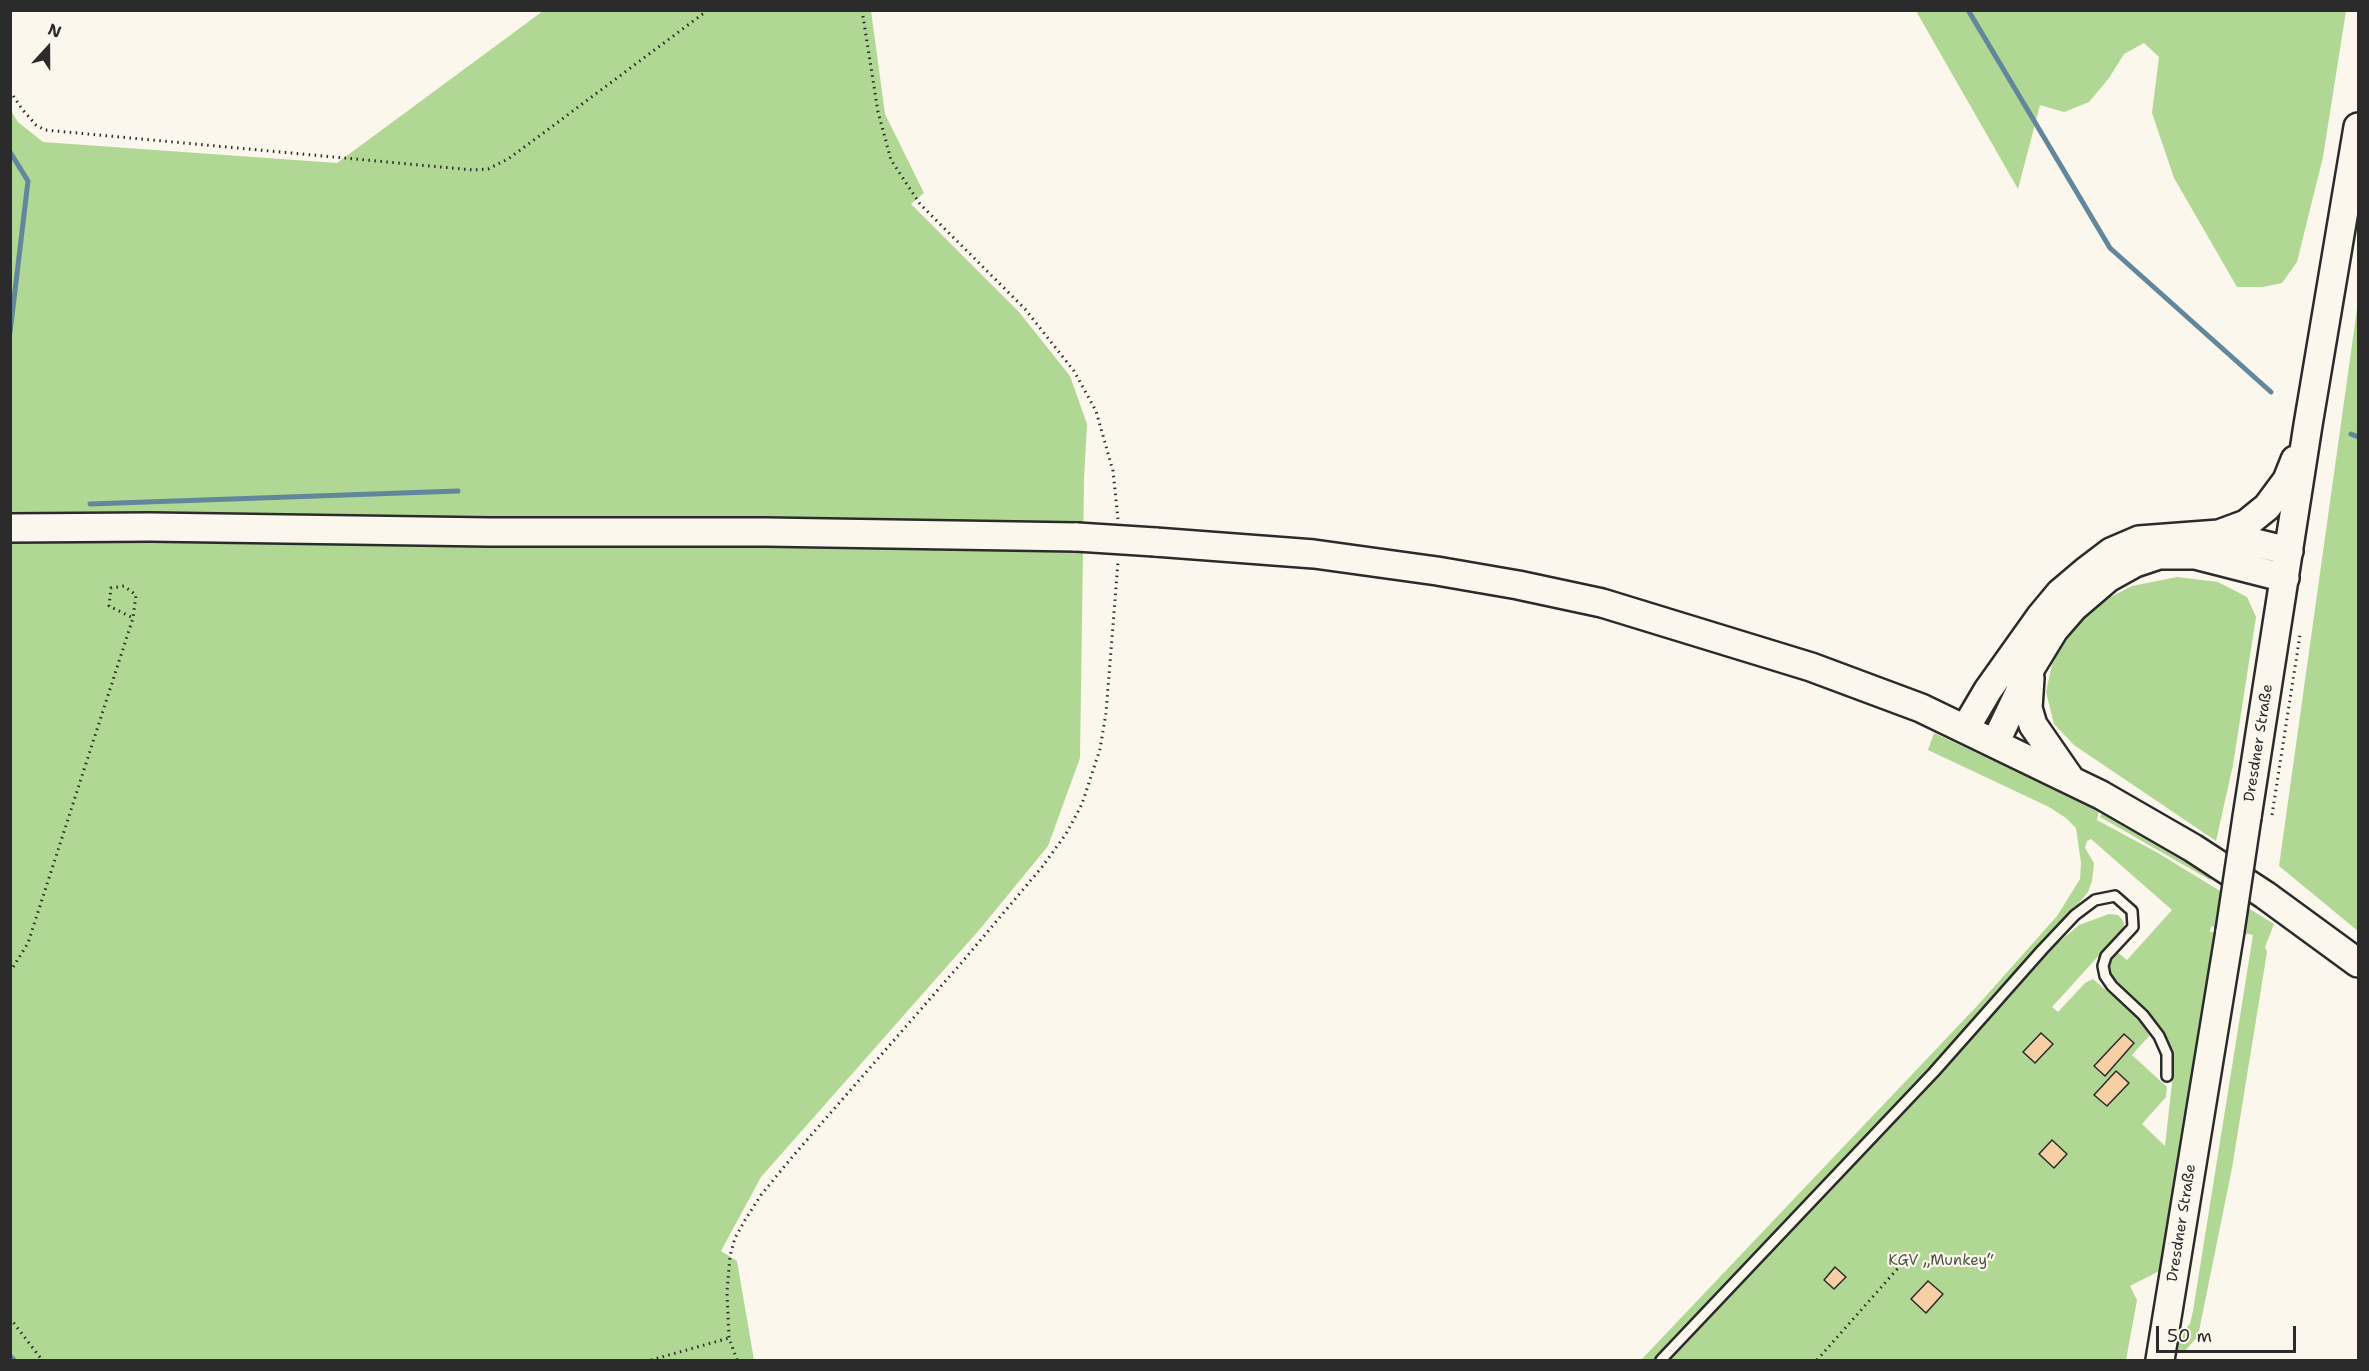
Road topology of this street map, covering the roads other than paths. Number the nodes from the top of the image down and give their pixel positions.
1 (2358, 126) edge
2 (2308, 425) junction
3 (10, 528) edge
4 (2219, 534) junction
5 (2289, 552) junction
6 (2285, 578) junction
7 (2032, 666) junction
8 (1965, 729) junction
9 (1995, 743) junction
10 (2072, 780) junction
11 (2358, 963) edge
12 (2167, 1076) dead end
13 (1661, 1360) edge
14 (2160, 1360) edge

1 - 2 main road, Dresdner Straße
2 - 4 main road
2 - 5 main road, Dresdner Straße
3 - 8 main road, bridge
4 - 5 main road
4 - 8 main road
5 - 6 main road, Dresdner Straße
6 - 7 main road
6 - 14 main road, Dresdner Straße, bridge
7 - 9 main road
7 - 10 main road
8 - 9 main road
9 - 10 main road
10 - 11 main road
12 - 13 lane

